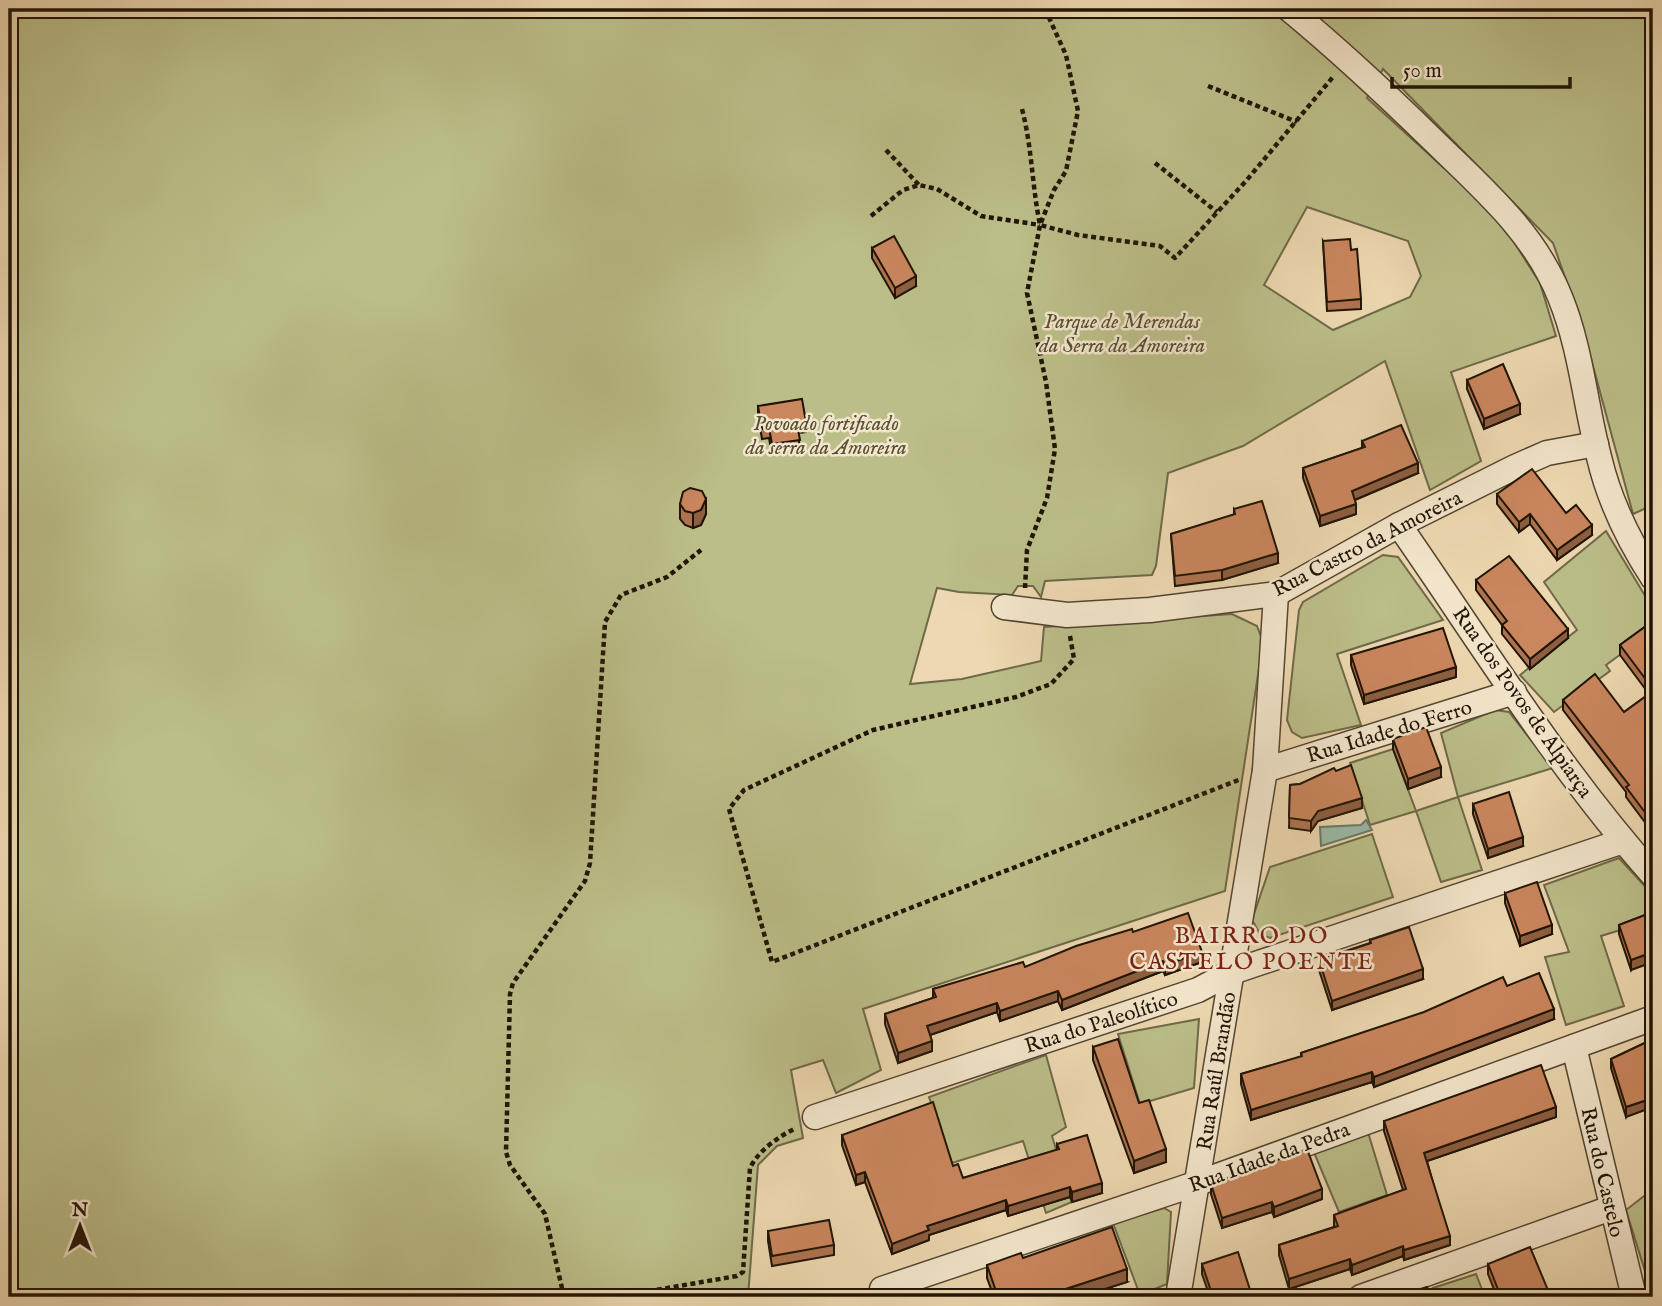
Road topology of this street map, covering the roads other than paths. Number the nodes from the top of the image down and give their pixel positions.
1 (1289, 9) edge
2 (1596, 444) junction
3 (1399, 525) junction
4 (1653, 578) edge
5 (1276, 594) junction
6 (1004, 607) dead end
7 (1514, 692) junction
8 (1265, 770) junction
9 (1623, 841) junction
10 (1653, 875) edge
11 (1233, 972) junction
12 (1653, 1018) edge
13 (1574, 1047) junction
14 (815, 1117) road end
15 (1198, 1183) junction
16 (1611, 1208) junction
17 (882, 1289) dead end
18 (1178, 1297) edge
19 (1361, 1297) edge
20 (1633, 1297) edge

1 - 2 street
2 - 3 street, Rua Castro da Amoreira
2 - 4 street
3 - 5 street, Rua Castro da Amoreira
3 - 7 street, Rua dos Povos de Alpiarça
5 - 6 street, Rua Castro da Amoreira
5 - 8 street, Rua Raúl Brandão
7 - 8 street, Rua Idade do Ferro
7 - 9 street, Rua dos Povos de Alpiarça
8 - 11 street, Rua Raúl Brandão
9 - 10 street, Rua dos Povos de Alpiarça
9 - 11 street, Rua do Paleolítico
11 - 14 street, Rua do Paleolítico
11 - 15 street, Rua Raúl Brandão
12 - 13 street, Rua Idade da Pedra
13 - 15 street, Rua Idade da Pedra
13 - 16 street, Rua do Castelo
15 - 17 street, Rua Idade da Pedra
15 - 18 street, Rua Raúl Brandão
16 - 19 street
16 - 20 street, Rua do Castelo

